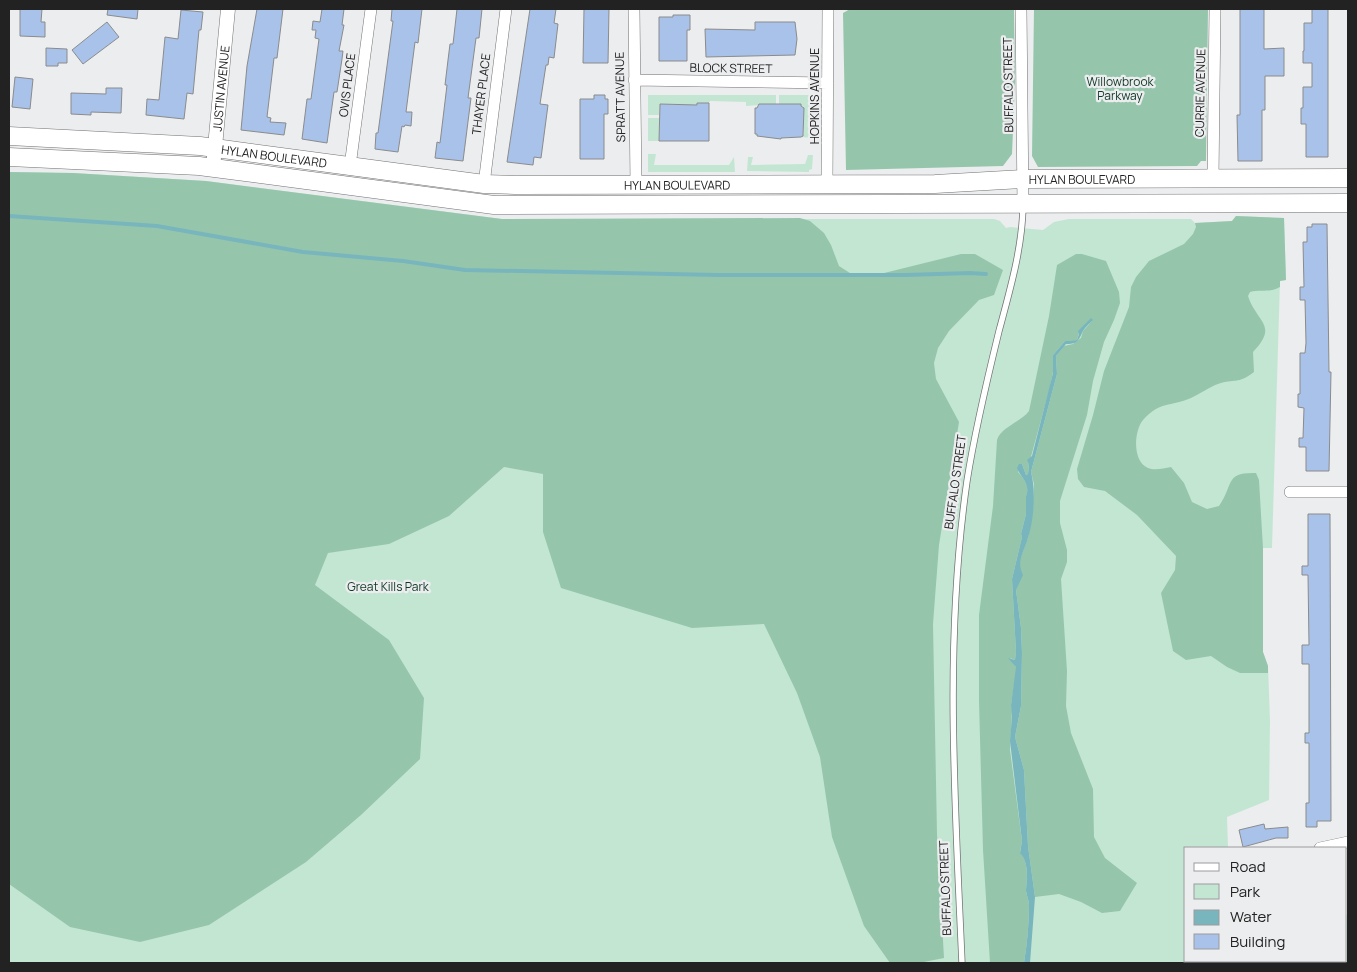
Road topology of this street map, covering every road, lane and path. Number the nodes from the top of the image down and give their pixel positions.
1 (228, 9) edge
2 (370, 9) edge
3 (506, 9) edge
4 (634, 9) edge
5 (828, 9) edge
6 (1021, 9) edge
7 (1215, 9) edge
8 (634, 80) junction
9 (828, 82) junction
10 (9, 136) edge
11 (215, 148) junction
12 (9, 157) edge
13 (350, 166) junction
14 (213, 168) junction
15 (1213, 178) junction
16 (1348, 178) edge
17 (1023, 179) junction
18 (484, 184) junction
19 (827, 184) junction
20 (636, 185) junction
21 (1348, 203) edge
22 (1023, 205) junction
23 (1290, 492) dead end
24 (1348, 492) edge
25 (1348, 842) edge
26 (1325, 847) edge
27 (962, 963) edge

1 - 11 street, JUSTIN AVENUE
2 - 13 street, OVIS PLACE
3 - 18 street, THAYER PLACE
4 - 8 street, SPRATT AVENUE
5 - 9 street, HOPKINS AVENUE
6 - 17 street, BUFFALO STREET
7 - 15 street, CURRIE AVENUE
8 - 9 street, BLOCK STREET
8 - 20 street, SPRATT AVENUE
9 - 19 street, HOPKINS AVENUE
10 - 11 main road, HYLAN BOULEVARD
11 - 13 main road, HYLAN BOULEVARD
11 - 14 street, JUSTIN AVENUE
12 - 14 main road, HYLAN BOULEVARD
13 - 18 main road, HYLAN BOULEVARD
14 - 22 main road, HYLAN BOULEVARD
15 - 16 main road, HYLAN BOULEVARD
15 - 17 main road, HYLAN BOULEVARD
17 - 19 main road, HYLAN BOULEVARD
17 - 22 street, BUFFALO STREET
18 - 20 main road, HYLAN BOULEVARD
19 - 20 main road, HYLAN BOULEVARD
21 - 22 main road, HYLAN BOULEVARD
22 - 27 lane, BUFFALO STREET
23 - 24 street
25 - 26 street

